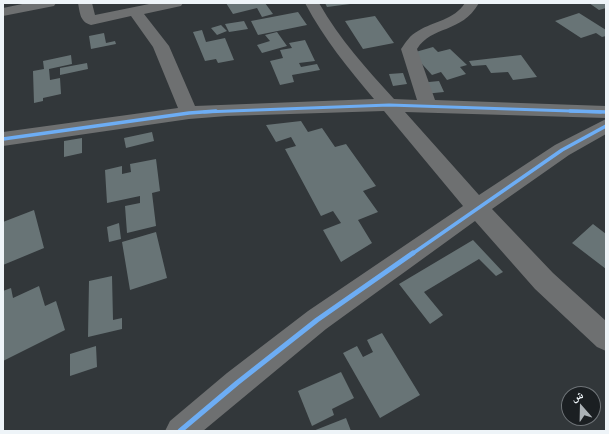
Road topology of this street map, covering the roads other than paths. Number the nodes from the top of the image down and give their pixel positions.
1 (49, 3) edge
2 (85, 3) edge
3 (176, 3) edge
4 (312, 3) edge
5 (472, 3) edge
6 (3, 12) edge
7 (135, 12) junction
8 (389, 105) junction
9 (428, 107) junction
10 (189, 112) junction
11 (606, 112) edge
12 (606, 126) edge
13 (3, 139) edge
14 (477, 208) junction
15 (606, 338) edge
16 (180, 431) edge

1 - 6 street
2 - 7 street
3 - 7 street
4 - 8 street
5 - 9 street
7 - 10 street
8 - 9 street
8 - 10 street
8 - 14 street
9 - 11 street
10 - 13 street
12 - 14 street
14 - 15 street
14 - 16 street

